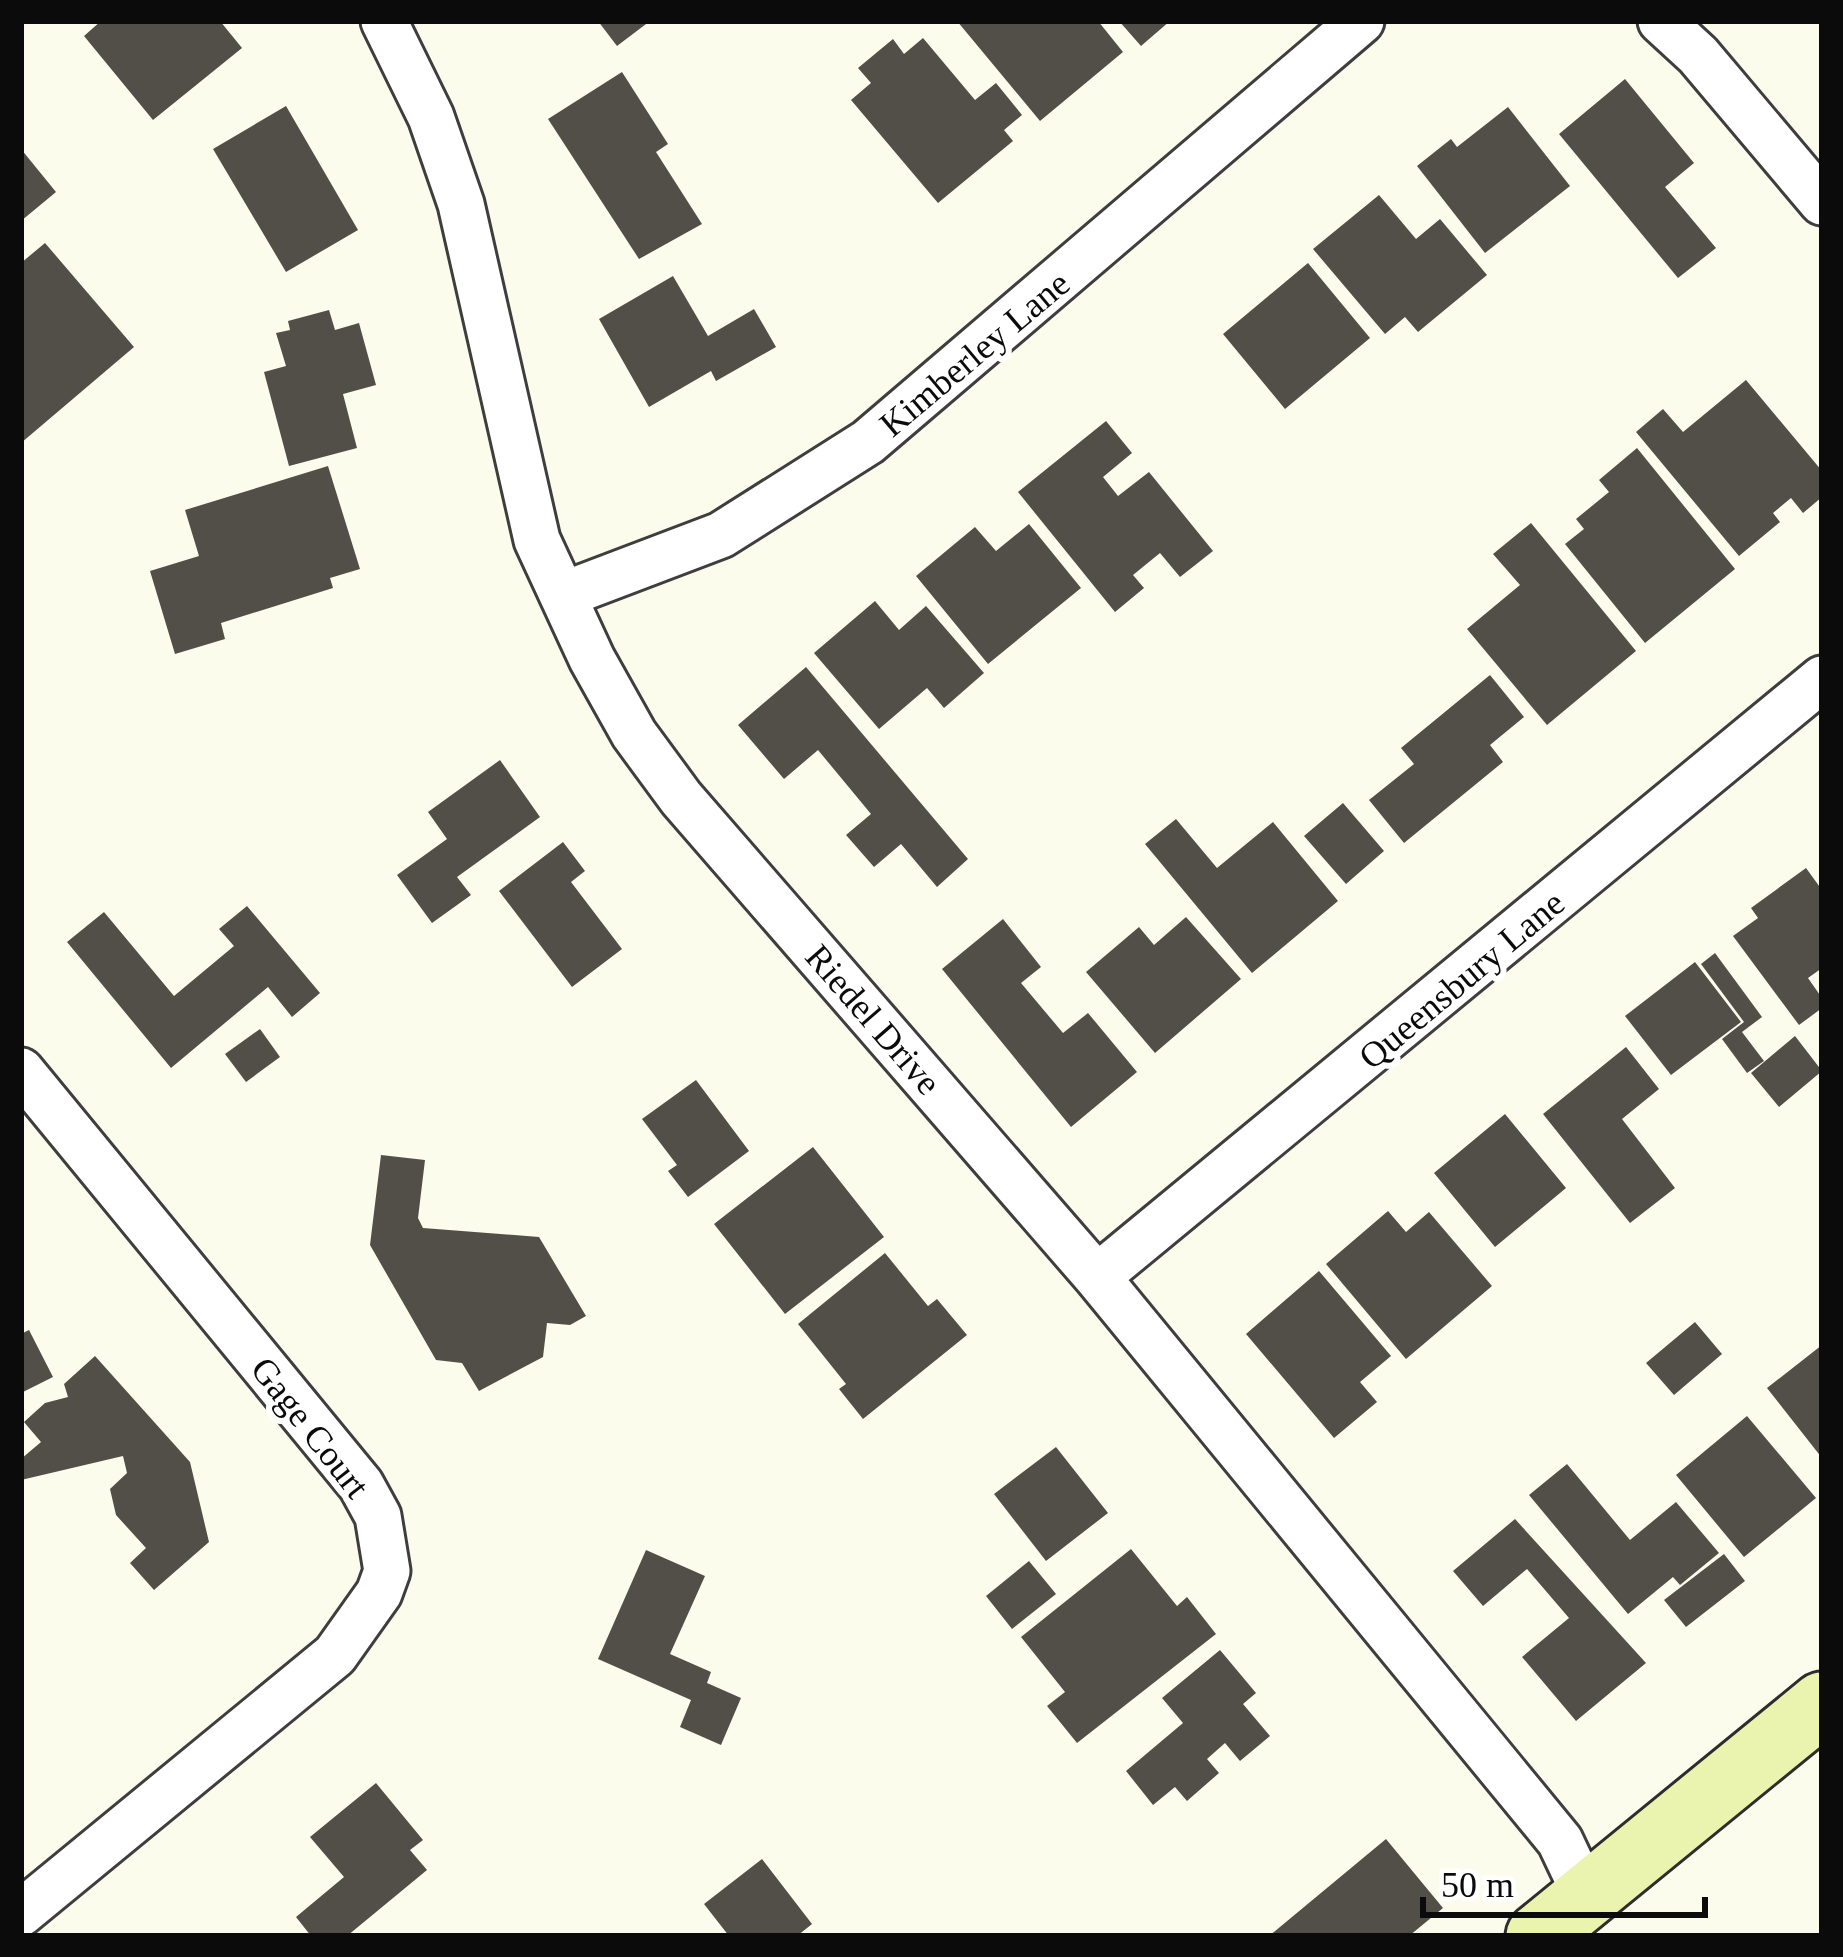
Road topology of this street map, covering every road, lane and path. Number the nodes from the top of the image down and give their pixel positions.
1 (384, 21) edge
2 (1661, 21) edge
3 (1350, 29) edge
4 (1822, 202) edge
5 (563, 596) junction
6 (1822, 679) edge
7 (21, 1071) edge
8 (1097, 1277) junction
9 (1822, 1704) edge
10 (1587, 1898) junction
11 (21, 1913) edge
12 (1538, 1936) edge

1 - 5 street, Riedel Drive
2 - 4 street
3 - 5 street, Kimberley Lane
5 - 8 street, Riedel Drive
6 - 8 street, Queensbury Lane
7 - 11 street, Gage Court
8 - 10 street, Riedel Drive
9 - 10 street
10 - 12 street

